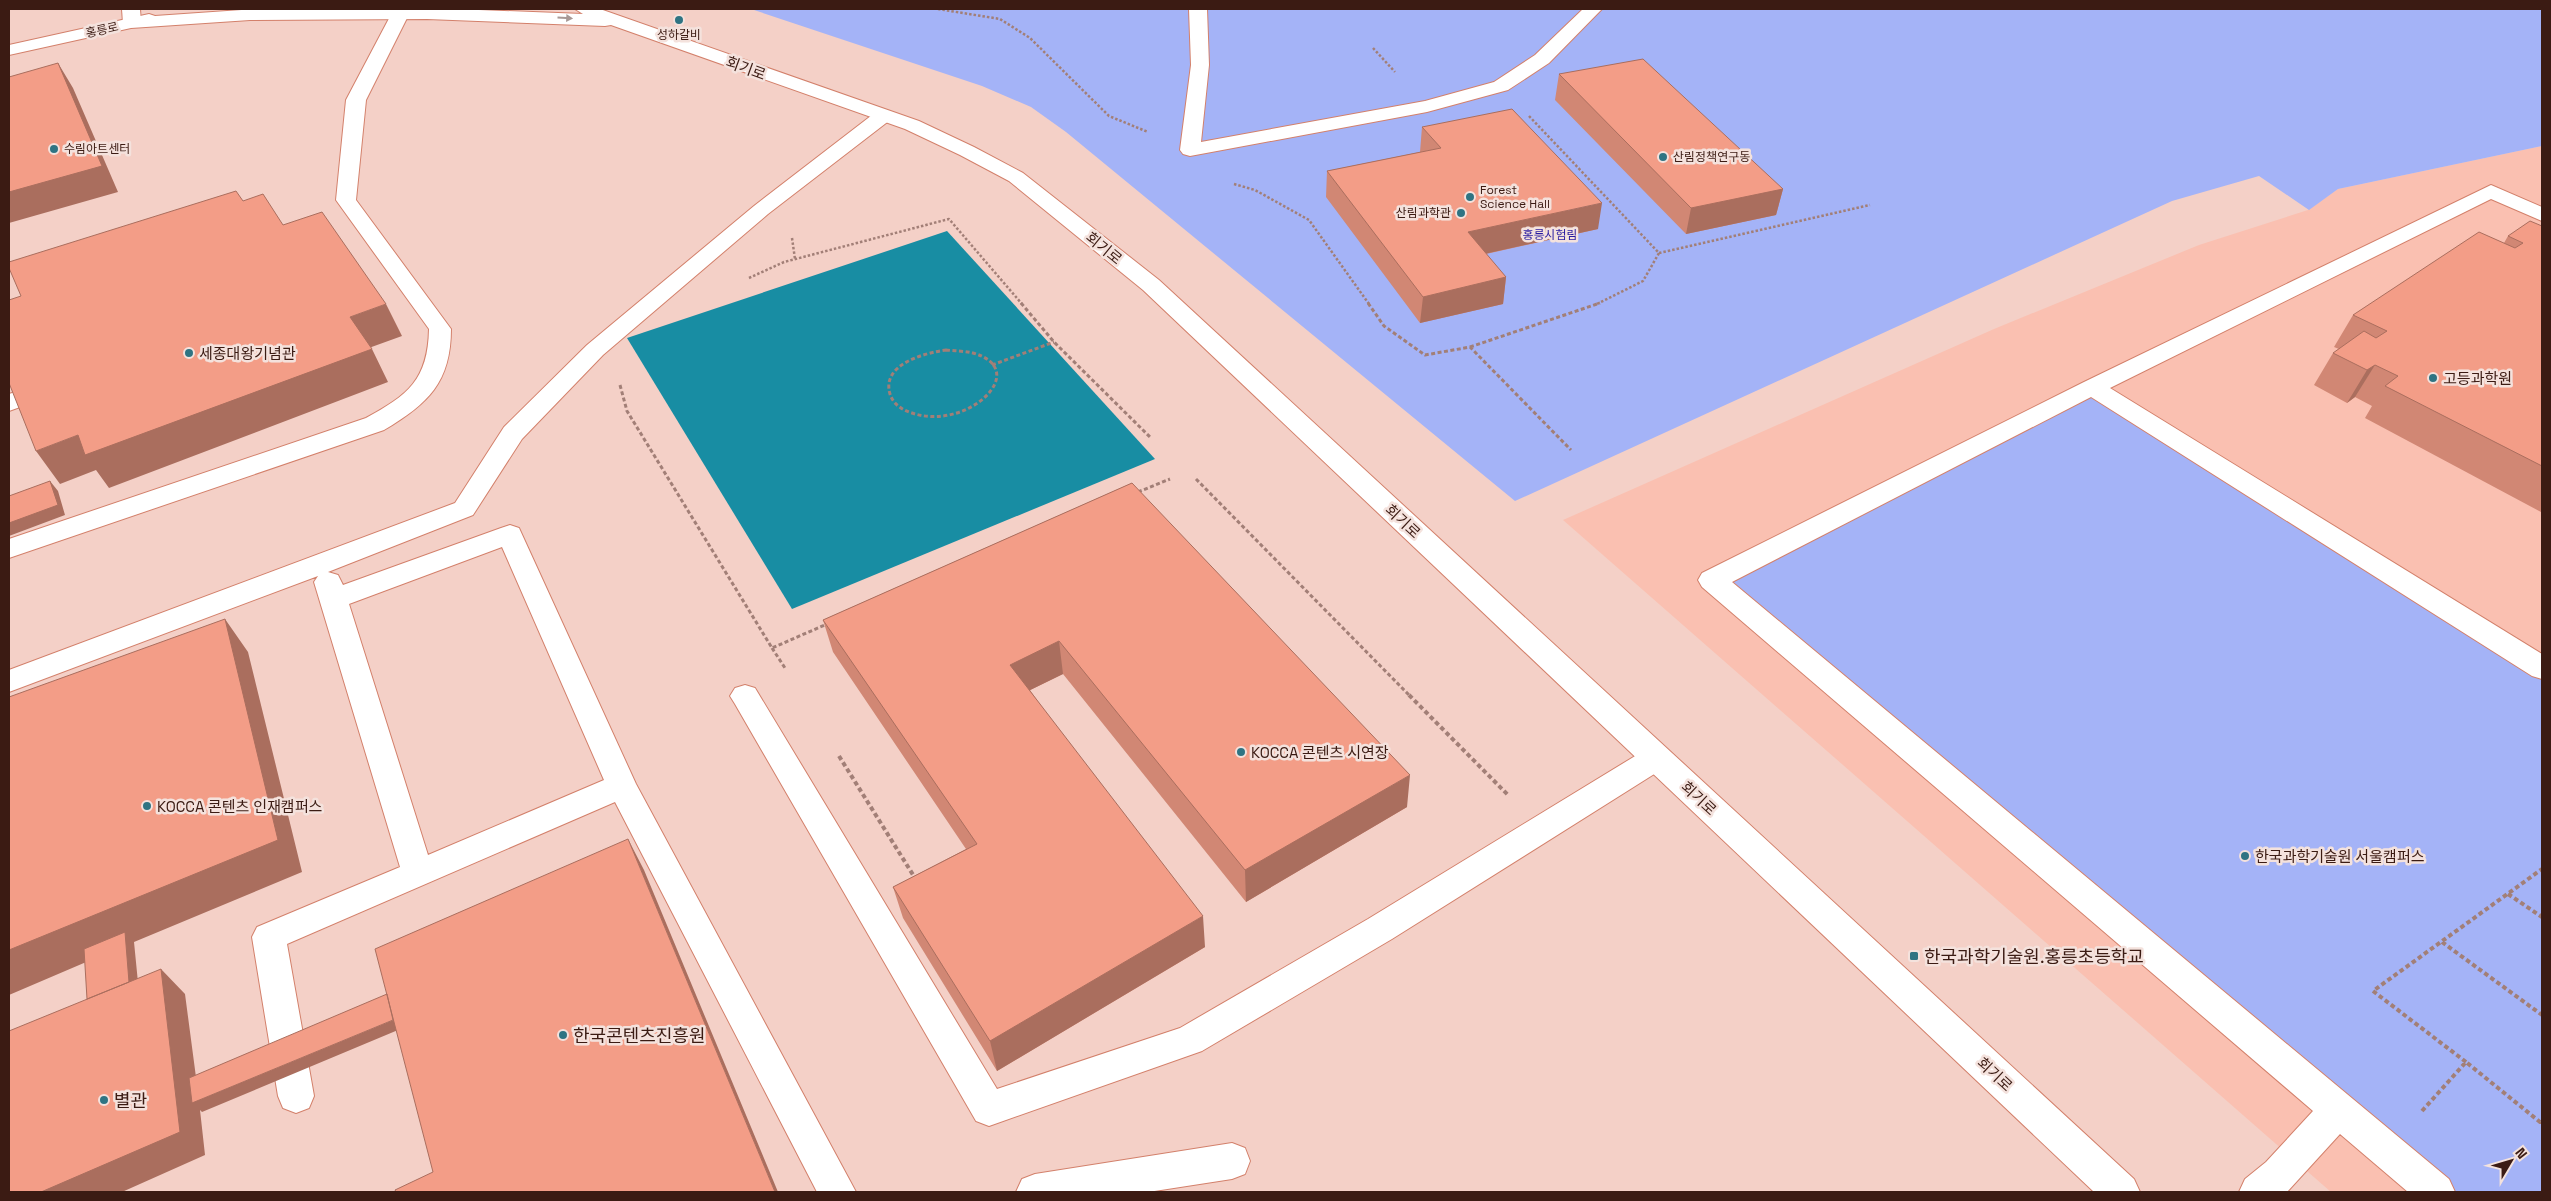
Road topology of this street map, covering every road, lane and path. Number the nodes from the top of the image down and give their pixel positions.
1 (164, 9) edge
2 (195, 9) edge
3 (584, 9) edge
4 (938, 9) edge
5 (1198, 9) edge
6 (1593, 9) edge
7 (401, 12) junction
8 (131, 16) edge
9 (617, 21) junction
10 (9, 50) edge
11 (1501, 86) junction
12 (882, 116) junction
13 (1190, 150) junction
14 (1870, 205) dead end
15 (2542, 215) edge
16 (1659, 253) junction
17 (740, 282) dead end
18 (1054, 342) junction
19 (1470, 347) junction
20 (992, 365) junction
21 (620, 383) dead end
22 (2092, 387) junction
23 (1151, 438) dead end
24 (1571, 450) dead end
25 (1170, 478) dead end
26 (1196, 480) dead end
27 (1134, 494) edge
28 (9, 549) edge
29 (323, 564) junction
30 (333, 599) junction
31 (835, 621) edge
32 (772, 648) junction
33 (2542, 668) edge
34 (787, 673) dead end
35 (9, 681) edge
36 (745, 696) dead end
37 (835, 749) dead end
38 (1656, 758) junction
39 (622, 786) junction
40 (1509, 795) dead end
41 (2542, 868) edge
42 (418, 874) junction
43 (919, 884) edge
44 (2508, 894) junction
45 (2542, 917) edge
46 (2442, 942) junction
47 (2542, 1015) edge
48 (2466, 1062) junction
49 (296, 1096) dead end
50 (2339, 1109) junction
51 (2542, 1120) edge
52 (2386, 1150) junction
53 (1232, 1161) dead end
54 (837, 1192) edge
55 (1036, 1192) edge
56 (2121, 1192) edge
57 (2258, 1192) edge
58 (2436, 1192) edge

1 - 8 main road
2 - 8 main road, 홍릉로
3 - 9 main road, 회기로
4 - 13 path
5 - 13 main road
6 - 11 main road
7 - 8 main road
7 -> 9 main road
7 - 28 main road
8 - 10 main road, 홍릉로
9 - 12 main road, 회기로
11 - 13 main road
11 - 16 path
12 - 29 main road
12 - 38 main road, 회기로
13 - 19 path
14 - 16 path
15 - 22 main road
16 - 19 path
17 - 18 path
18 - 20 path
18 - 23 path
19 - 24 path
20 - 20 path
21 - 32 path
22 - 33 main road
22 - 50 main road
25 - 27 path
26 - 40 path
29 - 30 main road
29 - 35 main road
30 - 39 main road
30 - 42 main road
31 - 32 path
32 - 34 path
36 - 38 main road
37 - 43 path
38 - 56 main road, 회기로
39 - 42 main road
39 - 54 main road
41 - 44 path
42 - 49 main road
44 - 45 path
44 - 46 path
46 - 47 path
46 - 48 path
48 - 51 path
48 - 52 path
50 - 52 main road
50 - 57 main road
52 - 58 main road
53 - 55 main road

